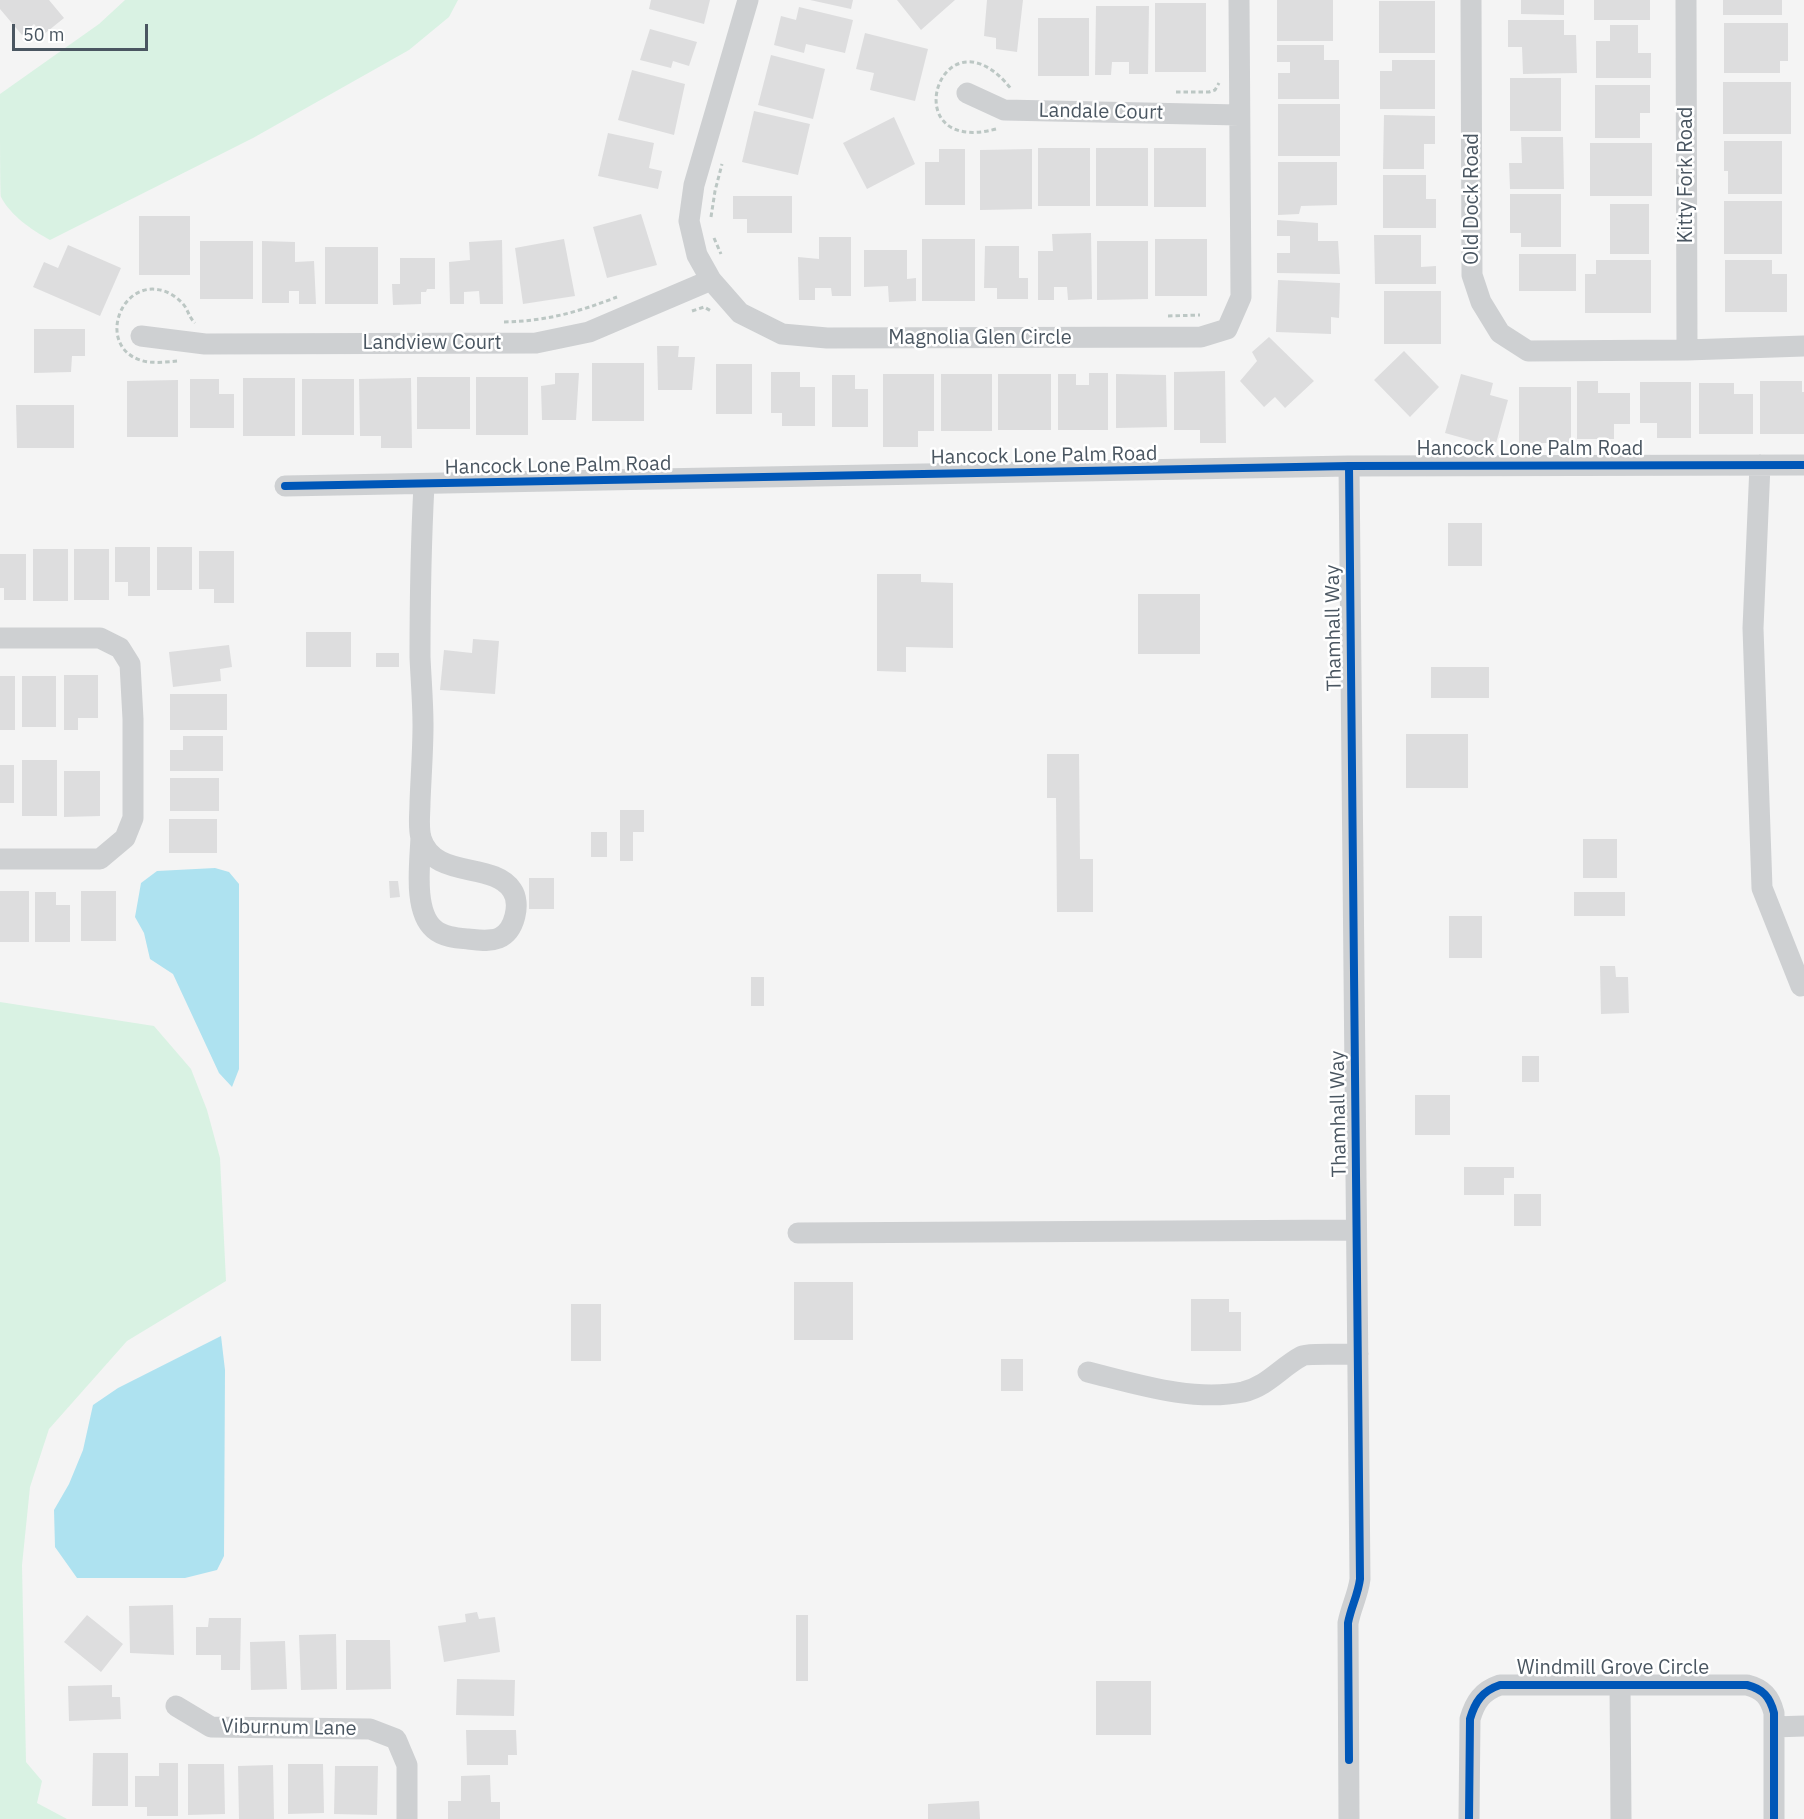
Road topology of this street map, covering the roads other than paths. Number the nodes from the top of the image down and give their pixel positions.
1 (748, 0) edge
2 (1239, 0) edge
3 (1471, 0) edge
4 (1686, 0) edge
5 (967, 93) dead end
6 (1239, 115) junction
7 (711, 280) junction
8 (141, 336) dead end
9 (1804, 346) edge
10 (1687, 350) junction
11 (1760, 465) junction
12 (1804, 465) edge
13 (1349, 466) junction
14 (424, 485) junction
15 (285, 486) dead end
16 (0, 638) edge
17 (421, 837) junction
18 (0, 859) edge
19 (1801, 986) dead end
20 (1356, 1230) junction
21 (798, 1233) dead end
22 (1358, 1354) junction
23 (1088, 1372) dead end
24 (1620, 1684) junction
25 (176, 1706) dead end
26 (1804, 1726) edge
27 (1774, 1727) junction
28 (408, 1819) edge
29 (1349, 1819) edge
30 (1469, 1819) edge
31 (1621, 1819) edge
32 (1774, 1819) edge

1 - 7 street, Magnolia Glen Circle
2 - 6 street, Magnolia Glen Circle
3 - 10 street, Old Dock Road
4 - 10 street, Kitty Fork Road
5 - 6 street, Landale Court
6 - 7 street, Magnolia Glen Circle
7 - 8 street, Landview Court
9 - 10 street, Old Dock Road
11 - 12 street, Hancock Lone Palm Road
11 - 13 street, Hancock Lone Palm Road
11 - 19 street
13 - 14 street, Hancock Lone Palm Road
13 - 20 street, Thamhall Way
14 - 15 street, Hancock Lone Palm Road
14 - 17 street
16 - 18 street
17 - 17 street
20 - 21 street
20 - 22 street, Thamhall Way
22 - 23 street
22 - 29 street, Thamhall Way
24 - 27 street, Windmill Grove Circle
24 - 30 street, Windmill Grove Circle
24 - 31 street
25 - 28 street, Viburnum Lane
26 - 27 street
27 - 32 street, Windmill Grove Circle

